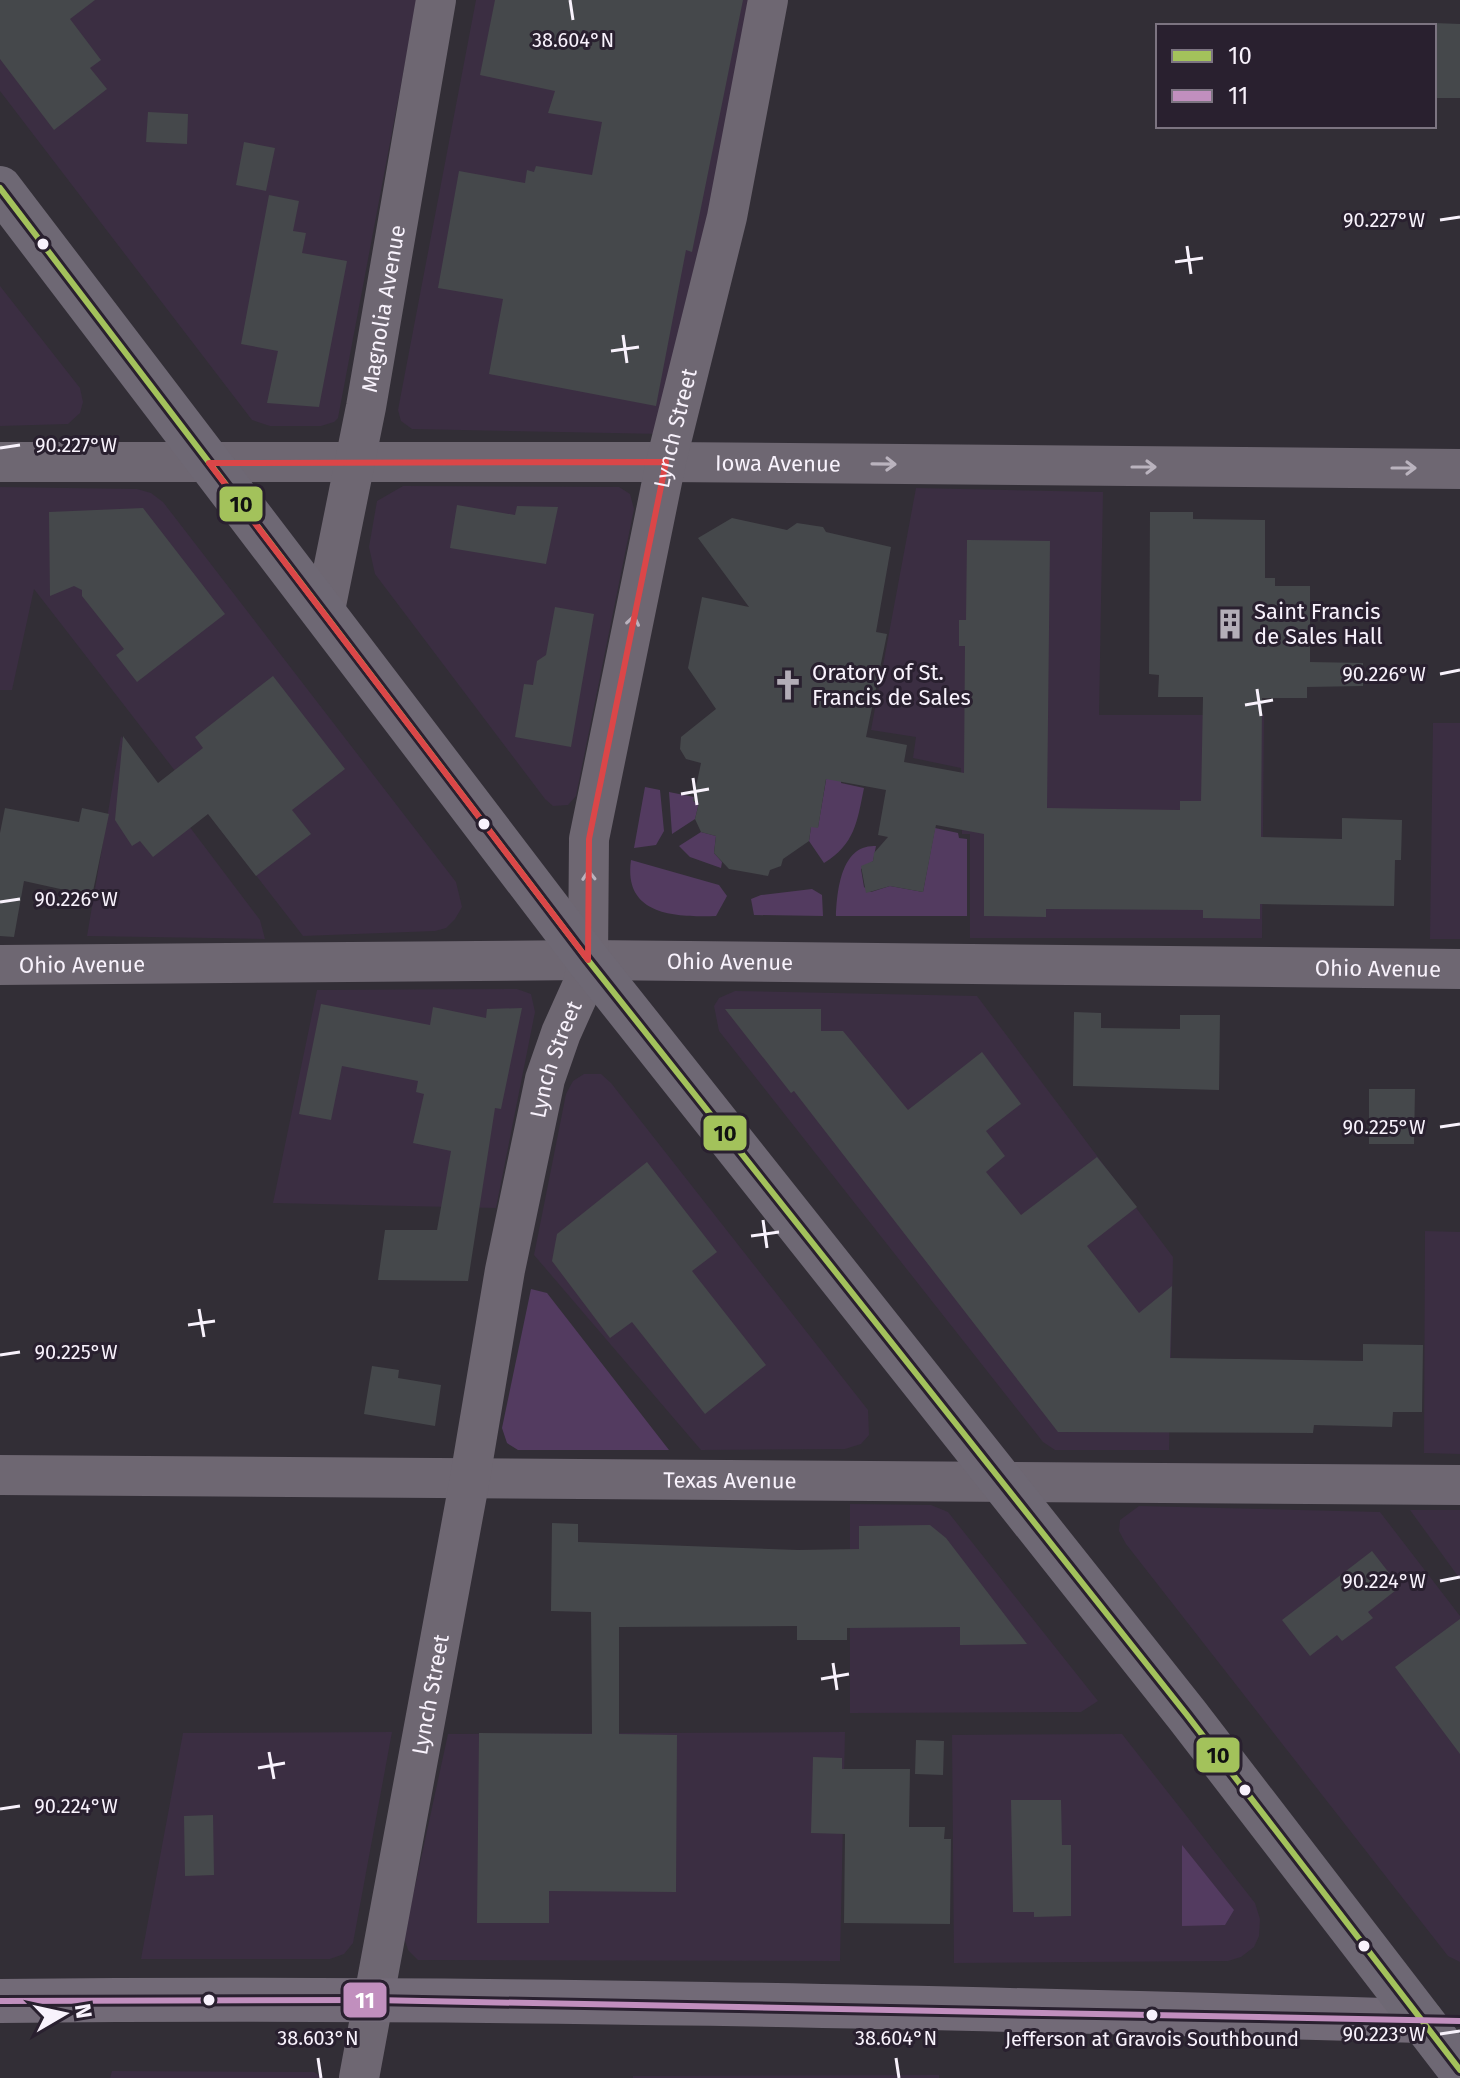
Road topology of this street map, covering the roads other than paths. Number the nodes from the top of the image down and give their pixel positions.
1 (436, 0) edge
2 (768, 0) edge
3 (0, 188) edge
4 (0, 462) edge
5 (666, 462) junction
6 (209, 463) junction
7 (355, 464) junction
8 (1460, 469) edge
9 (324, 615) junction
10 (588, 960) junction
11 (0, 965) edge
12 (1460, 969) edge
13 (0, 1475) edge
14 (470, 1478) junction
15 (1002, 1484) junction
16 (1460, 1485) edge
17 (373, 2000) junction
18 (0, 2001) edge
19 (1441, 2021) edge
20 (1460, 2070) edge
21 (359, 2078) edge

1 - 7 street, Magnolia Avenue
2 - 5 street, Lynch Street
3 - 6 main road
4 - 6 street, Iowa Avenue
5 - 7 street, Iowa Avenue
5 -> 8 street, Iowa Avenue
10 -> 5 street, Lynch Street
6 - 7 street, Iowa Avenue
6 - 9 main road
7 - 9 street, Magnolia Avenue
9 - 10 main road
10 - 11 street, Ohio Avenue
10 - 12 street, Ohio Avenue
10 - 14 street, Lynch Street
10 - 15 main road
13 - 14 street, Texas Avenue
14 - 15 street, Texas Avenue
14 - 17 street, Lynch Street
15 - 16 street, Texas Avenue
15 - 19 main road
17 - 18 main road
17 - 19 main road
17 - 21 street, Lynch Street
19 - 20 main road

